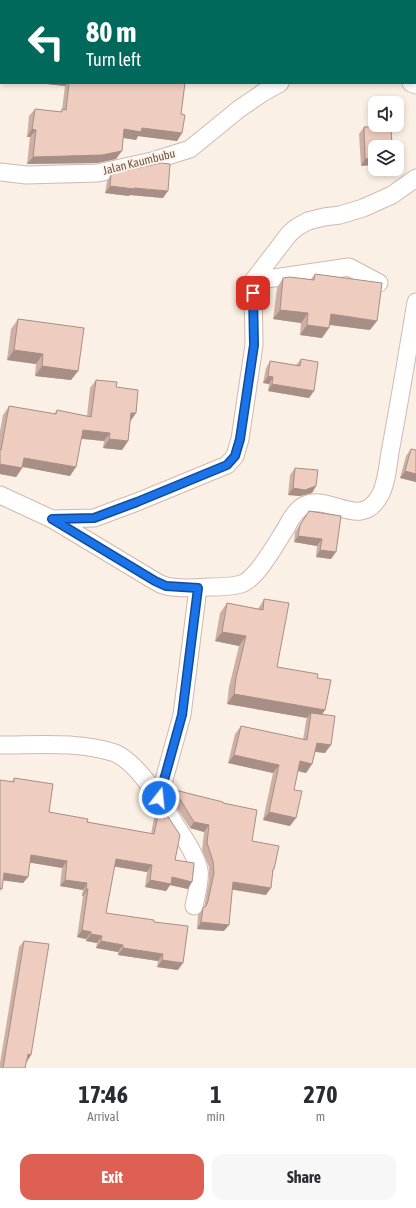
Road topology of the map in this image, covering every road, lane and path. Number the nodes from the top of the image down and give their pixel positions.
1 (278, 84) edge
2 (0, 172) edge
3 (416, 178) edge
4 (253, 281) junction
5 (379, 283) edge
6 (416, 302) edge
7 (0, 495) edge
8 (52, 519) junction
9 (198, 588) junction
10 (0, 745) edge
11 (159, 798) junction
12 (194, 906) dead end

1 - 2 street, Jalan Kaumbubu
3 - 4 street
4 - 5 street
4 - 8 street
6 - 9 street
7 - 8 street
8 - 9 street
9 - 11 street
10 - 11 street
11 - 12 street

